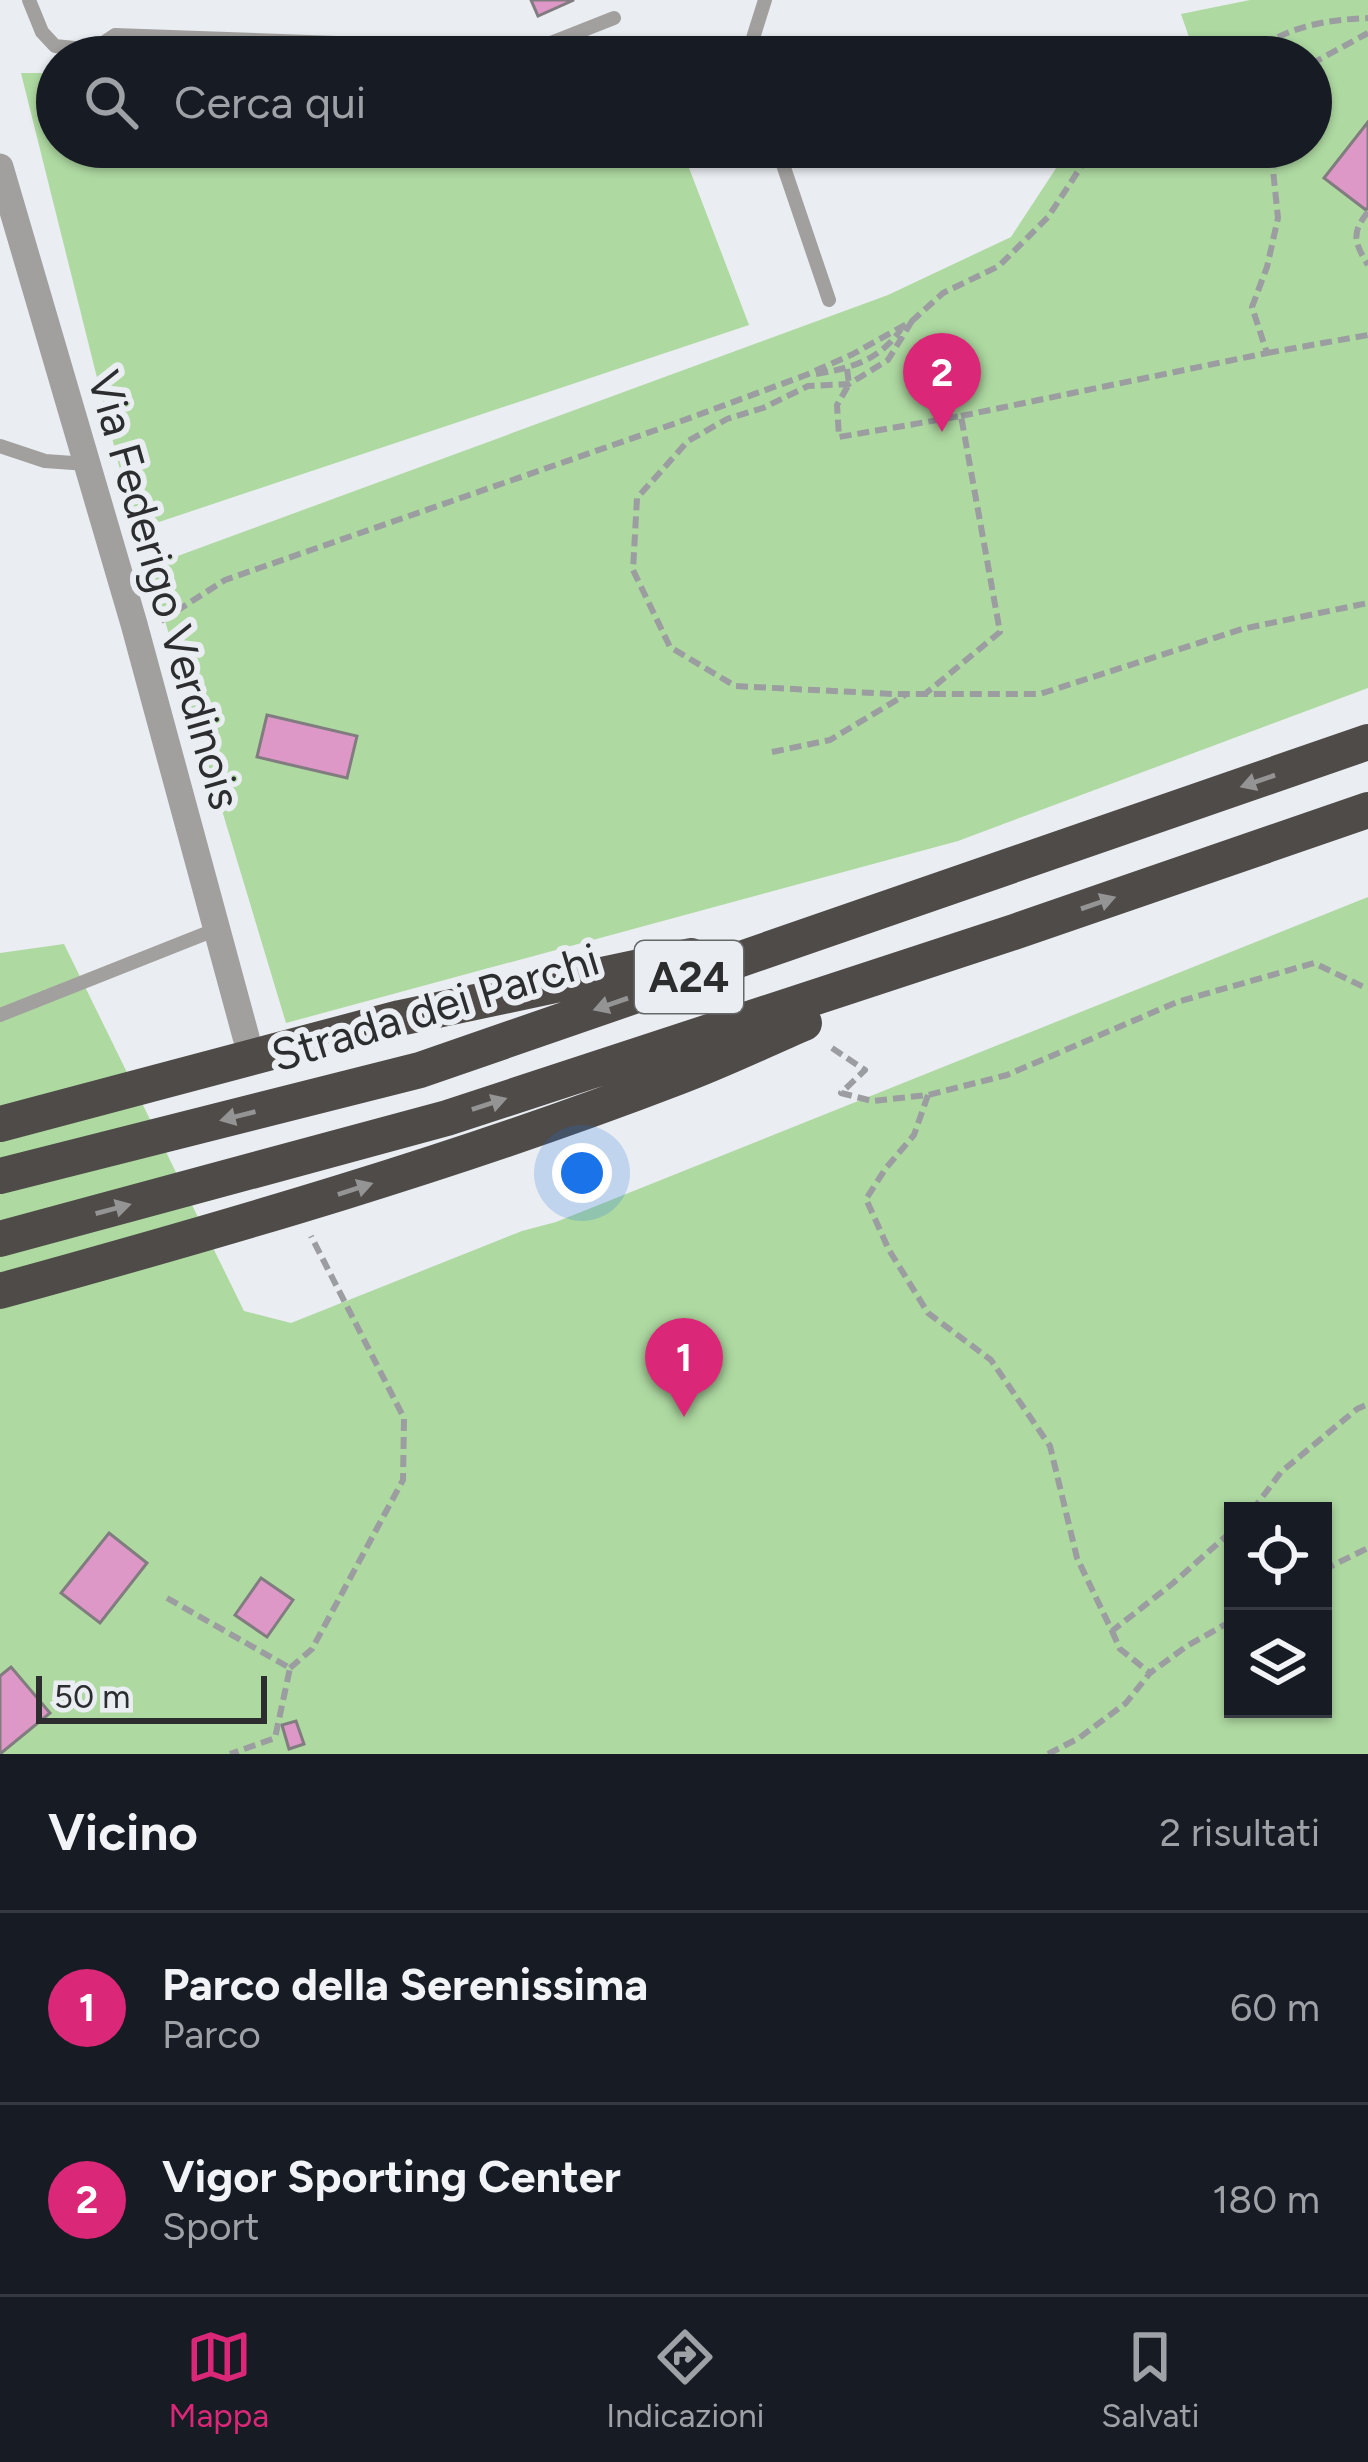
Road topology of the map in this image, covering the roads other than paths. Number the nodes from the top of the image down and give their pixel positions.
1 (29, 0) edge
2 (765, 0) edge
3 (614, 17) dead end
4 (46, 36) edge
5 (567, 36) edge
6 (754, 36) edge
7 (0, 167) edge
8 (784, 168) edge
9 (829, 300) dead end
10 (0, 446) edge
11 (87, 464) junction
12 (1368, 742) edge
13 (1368, 810) edge
14 (876, 913) junction
15 (217, 929) junction
16 (1017, 931) junction
17 (0, 1015) edge
18 (246, 1037) dead end
19 (0, 1124) edge
20 (0, 1176) edge
21 (0, 1239) edge
22 (0, 1291) edge

1 - 4 lane
2 - 6 lane
3 - 5 lane
7 - 11 street, Via Federigo Verdinois
8 - 9 lane
10 - 11 lane
11 - 15 street, Via Federigo Verdinois
12 -> 14 highway, Strada dei Parchi / A24
16 -> 13 highway, A24
14 - 19 highway
14 -> 20 highway, Strada dei Parchi / A24
15 - 17 lane
15 - 18 street, Via Federigo Verdinois
21 -> 16 highway, A24
22 -> 16 highway

